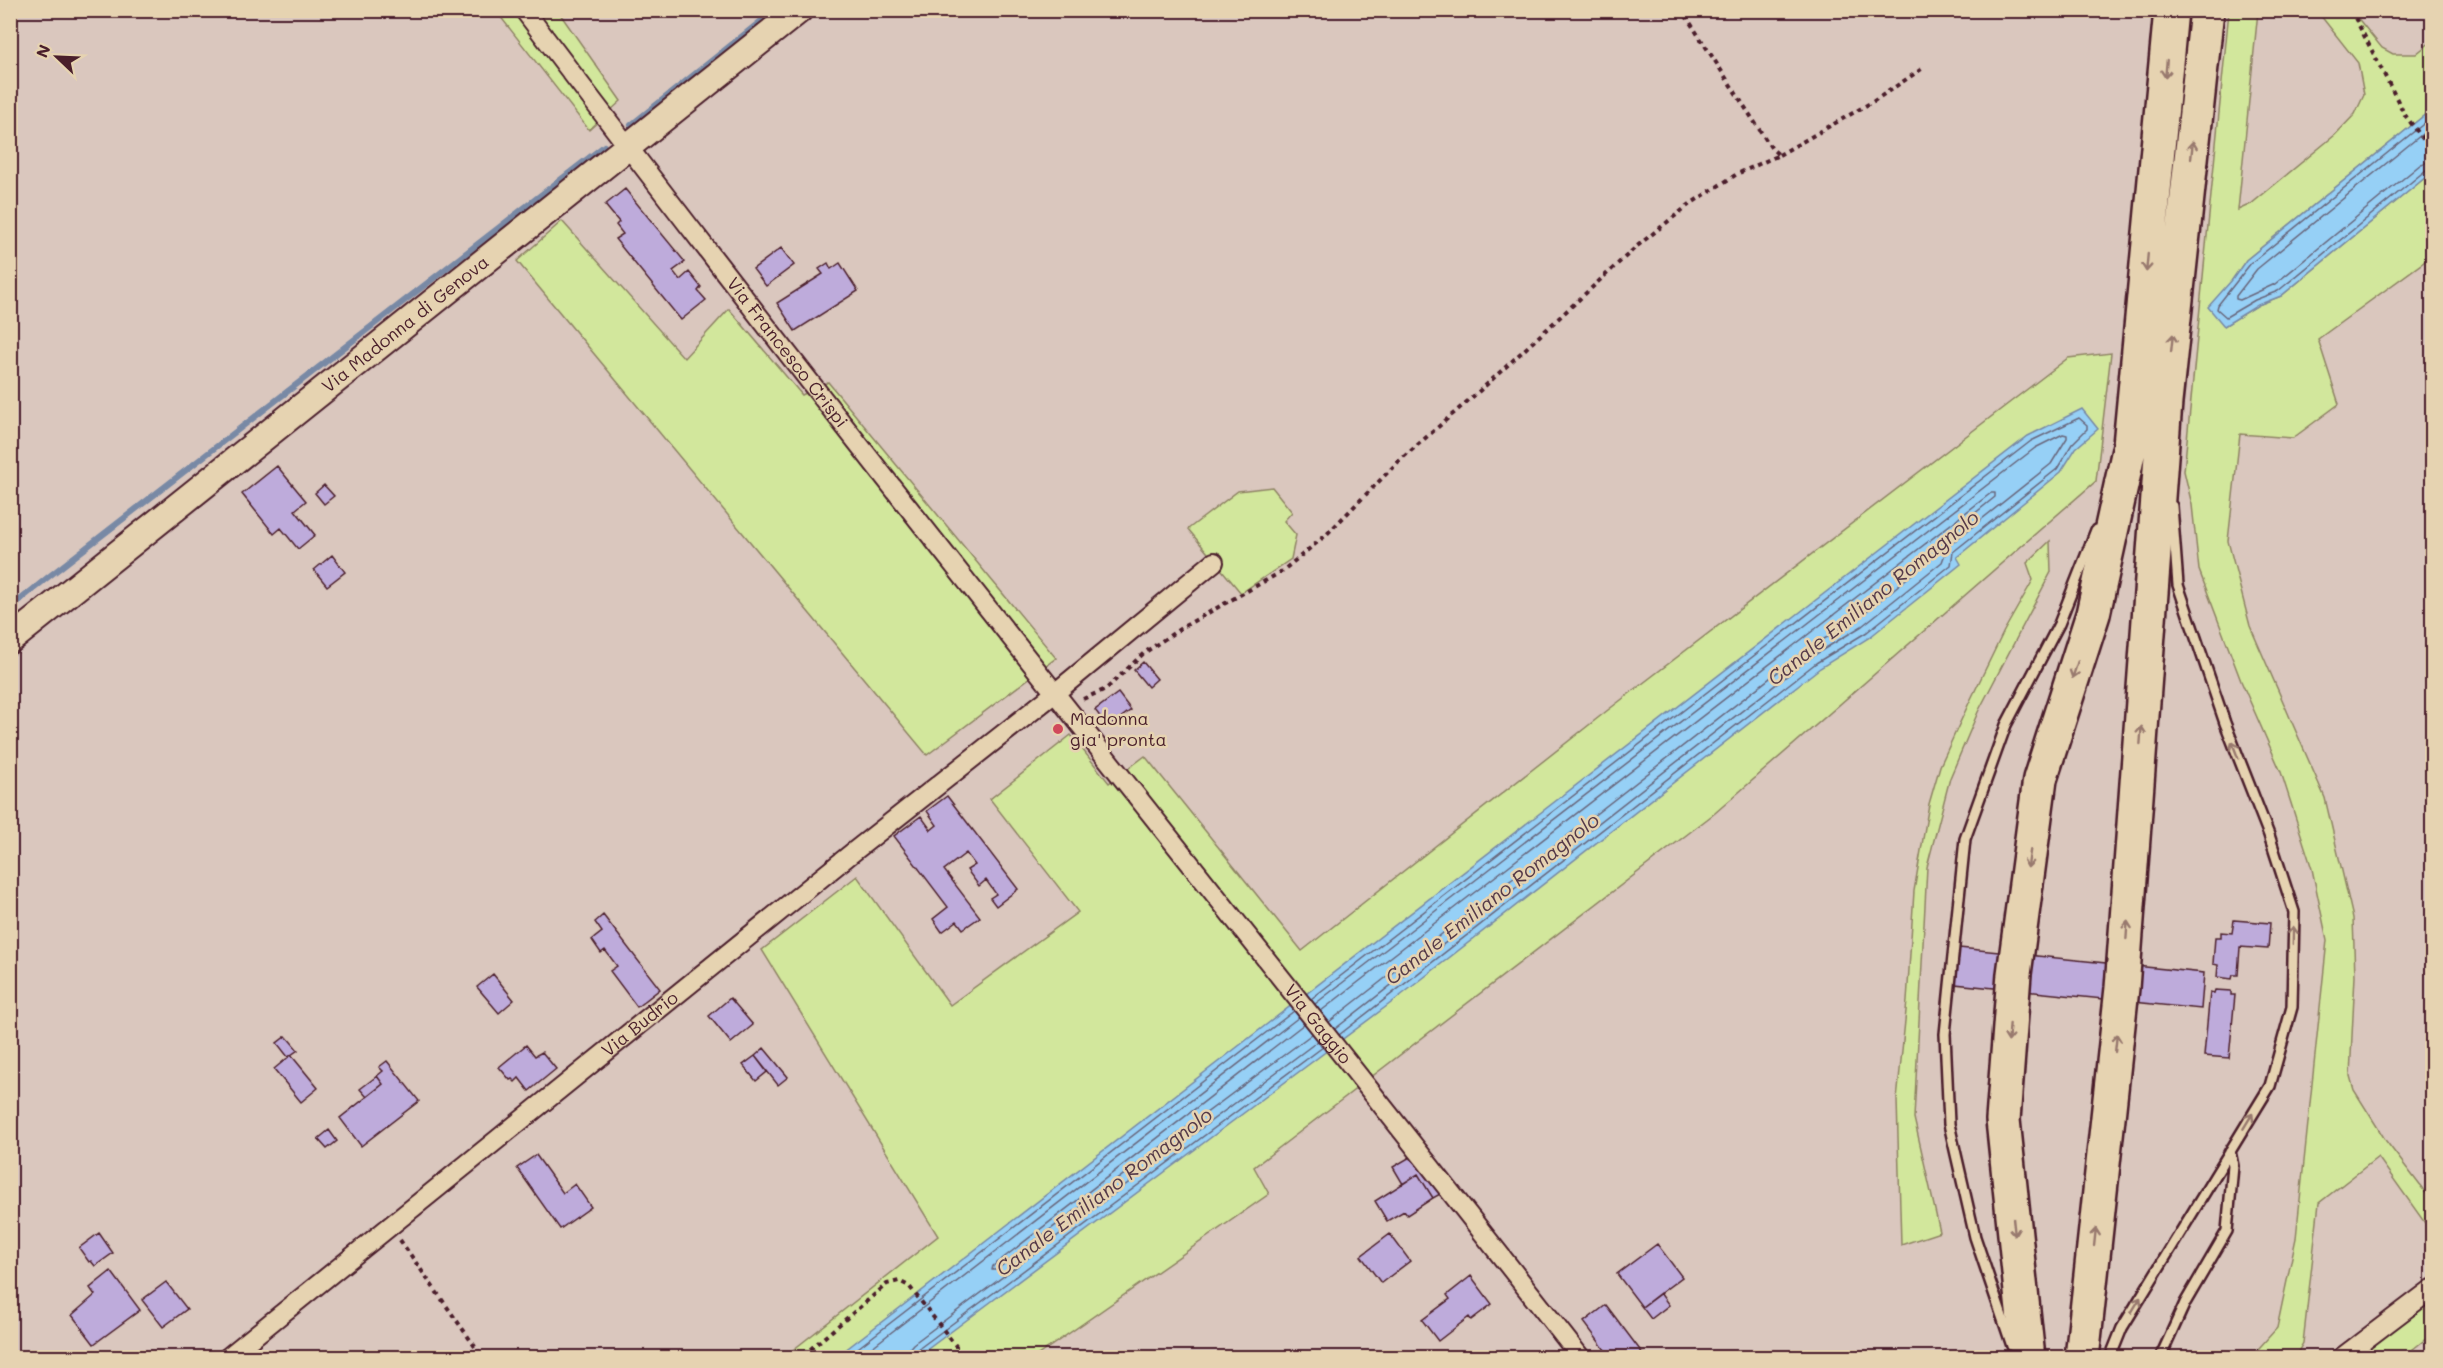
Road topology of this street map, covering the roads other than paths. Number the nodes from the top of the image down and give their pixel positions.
1 (524, 10) edge
2 (800, 10) edge
3 (2171, 10) edge
4 (2207, 10) edge
5 (627, 147) junction
6 (2165, 402) junction
7 (2130, 445) junction
8 (2170, 470) dead end
9 (2171, 493) dead end
10 (2105, 508) dead end
11 (2101, 518) dead end
12 (1214, 562) dead end
13 (10, 640) edge
14 (1058, 698) junction
15 (2230, 1151) junction
16 (2433, 1289) edge
17 (227, 1358) edge
18 (1581, 1358) edge
19 (2016, 1358) edge
20 (2028, 1358) edge
21 (2082, 1358) edge
22 (2110, 1358) edge
23 (2160, 1358) edge
24 (2341, 1358) edge

1 - 5 street, Via Francesco Crispi
2 - 5 main road, Via Madonna di Genova
3 -> 7 highway
6 -> 4 highway
5 - 13 main road, Via Madonna di Genova
5 - 14 street, Via Francesco Crispi
6 - 8 lane
21 -> 6 highway
7 - 10 lane
7 -> 20 highway
15 -> 9 lane
11 - 19 lane
12 - 14 street, Via Budrio
14 - 17 street, Via Budrio
14 - 18 street, Via Gaggio
22 -> 15 lane
15 - 23 lane
16 - 24 street

